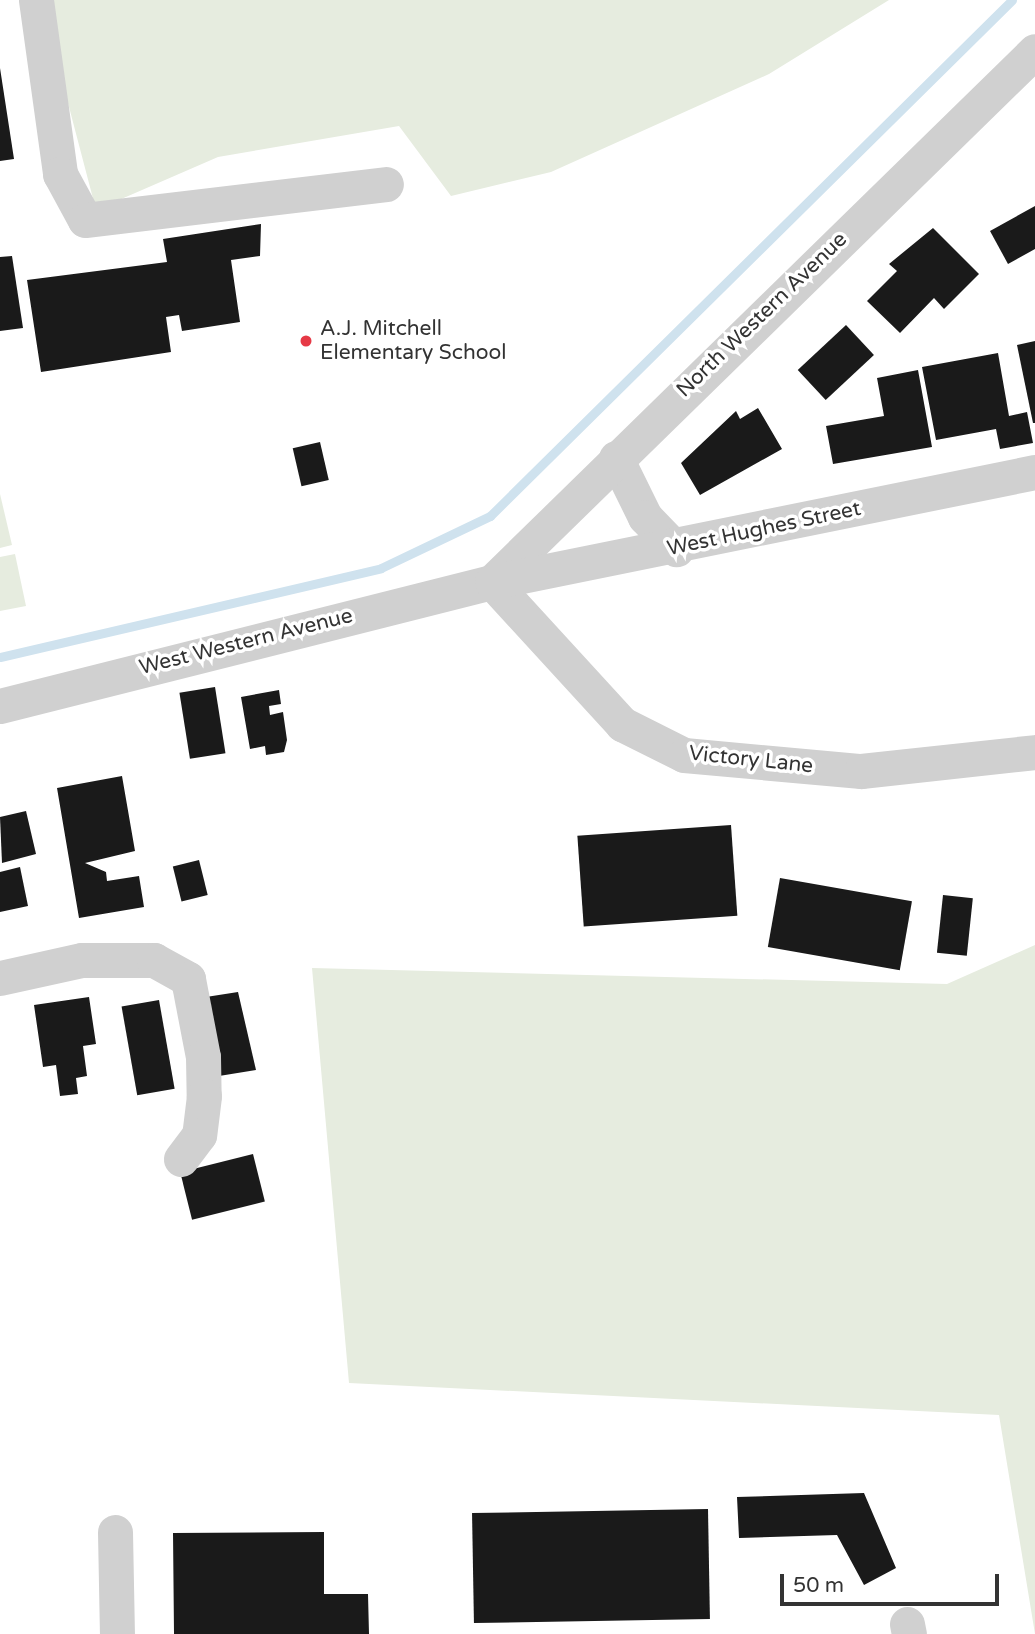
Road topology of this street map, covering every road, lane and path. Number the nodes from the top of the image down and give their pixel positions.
1 (36, 0) edge
2 (1031, 60) edge
3 (386, 184) dead end
4 (616, 458) junction
5 (1035, 472) edge
6 (676, 549) junction
7 (492, 582) junction
8 (0, 706) edge
9 (1035, 752) edge
10 (0, 978) edge
11 (181, 1159) dead end
12 (115, 1532) dead end
13 (117, 1634) edge

1 - 3 street
2 - 4 street, North Western Avenue
4 - 6 street
4 - 7 street, North Western Avenue
5 - 6 street, West Hughes Street
6 - 7 street, West Hughes Street
7 - 8 street, West Western Avenue
7 - 9 street, Victory Lane
10 - 11 street
12 - 13 street

